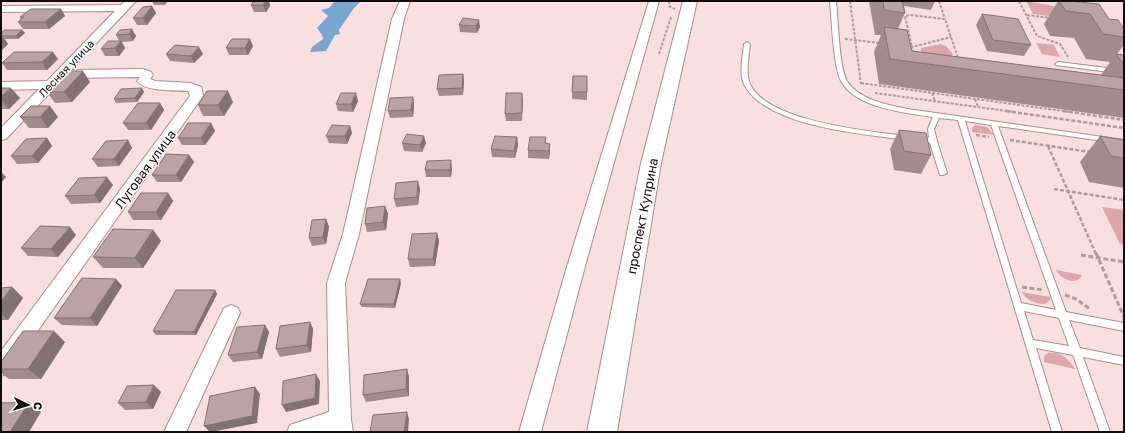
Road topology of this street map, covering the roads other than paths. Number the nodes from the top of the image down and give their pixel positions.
1 (405, 1) edge
2 (654, 1) edge
3 (690, 1) edge
4 (833, 1) edge
5 (128, 5) edge
6 (1, 9) edge
7 (747, 44) dead end
8 (1058, 64) dead end
9 (1124, 72) edge
10 (60, 74) junction
11 (49, 85) junction
12 (1, 86) edge
13 (937, 115) junction
14 (961, 119) junction
15 (994, 124) junction
16 (1, 136) edge
17 (934, 142) junction
18 (1124, 142) edge
19 (942, 173) dead end
20 (1018, 306) junction
21 (231, 313) dead end
22 (1063, 315) junction
23 (1124, 326) edge
24 (1029, 343) junction
25 (1076, 352) junction
26 (1124, 362) edge
27 (1, 367) edge
28 (341, 425) edge
29 (175, 432) edge
30 (298, 432) edge
31 (530, 432) edge
32 (602, 432) edge
33 (1057, 432) edge
34 (1105, 432) edge

1 - 28 street
2 - 31 street
3 - 32 main road, проспект Куприна
4 - 13 lane
5 - 6 street
5 - 10 street, Лесная улица
7 - 17 lane
8 - 9 lane
10 - 11 street, Лесная улица
10 - 27 street, Луговая улица
11 - 12 street
11 - 16 street, Лесная улица
13 - 14 lane
13 - 17 lane
14 - 15 lane
14 - 20 lane
15 - 18 lane
15 - 22 lane
17 - 19 lane
20 - 22 lane
20 - 24 lane
21 - 29 street
22 - 23 lane
22 - 25 lane
24 - 25 lane
24 - 33 lane
25 - 26 lane
25 - 34 lane
28 - 30 street

